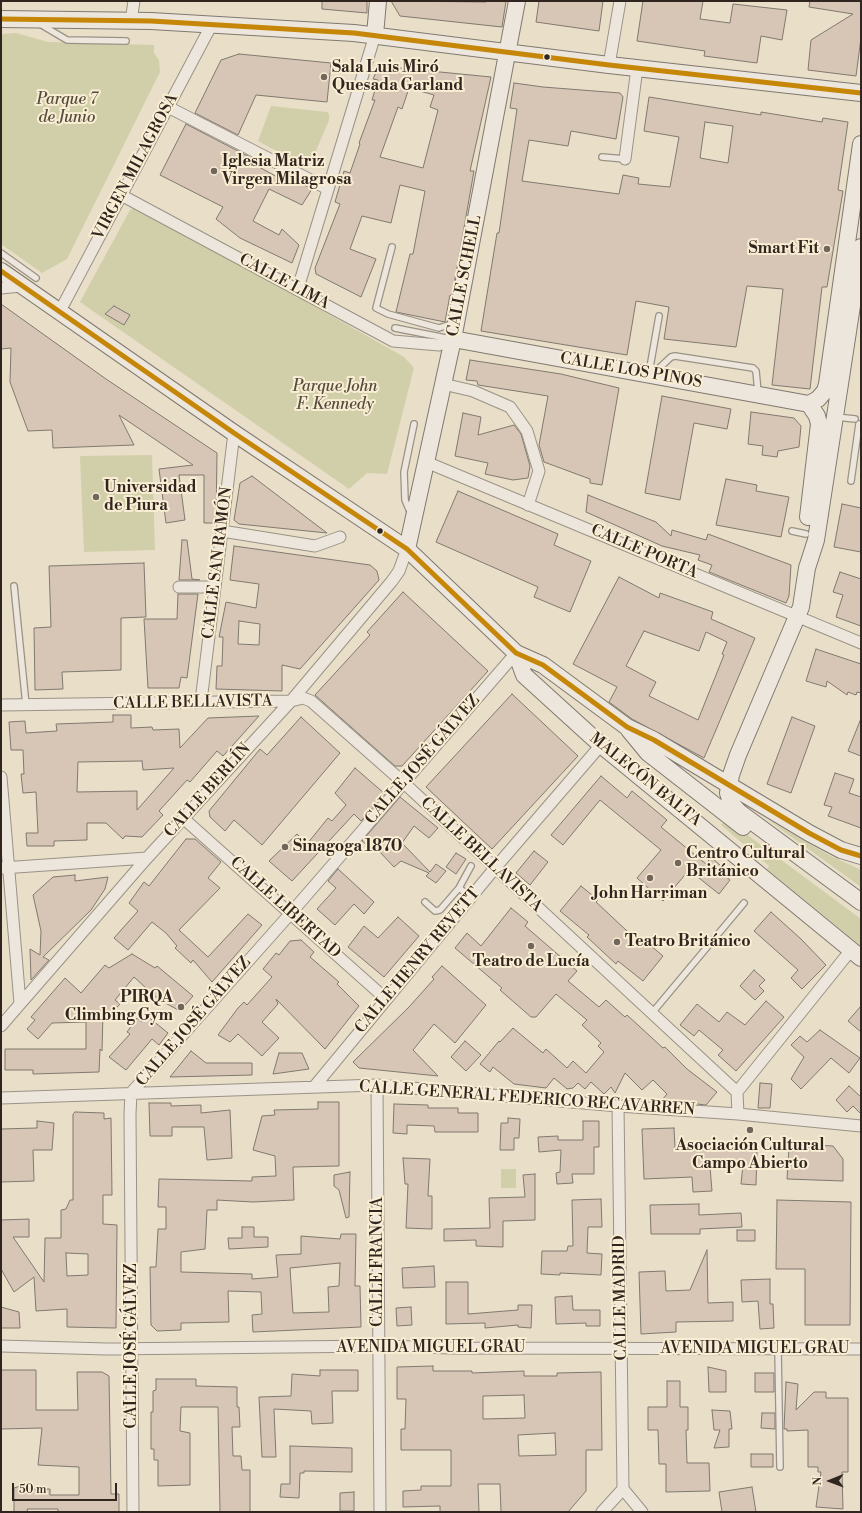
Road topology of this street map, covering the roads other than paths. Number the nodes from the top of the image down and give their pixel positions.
1 (134, 1) edge
2 (378, 1) edge
3 (517, 1) edge
4 (620, 1) edge
5 (1, 19) edge
6 (32, 19) junction
7 (131, 20) junction
8 (212, 24) junction
9 (375, 36) junction
10 (126, 41) dead end
11 (509, 52) junction
12 (609, 65) junction
13 (637, 68) junction
14 (861, 93) edge
15 (168, 107) junction
16 (861, 144) edge
17 (602, 157) dead end
18 (625, 160) joint
19 (328, 189) junction
20 (121, 195) junction
21 (392, 247) dead end
22 (861, 247) edge
23 (1, 253) edge
24 (849, 268) edge
25 (1, 271) edge
26 (36, 278) dead end
27 (21, 286) junction
28 (1, 288) edge
29 (298, 288) junction
30 (60, 311) junction
31 (659, 316) dead end
32 (456, 322) junction
33 (395, 328) dead end
34 (453, 339) junction
35 (650, 375) junction
36 (443, 384) junction
37 (758, 395) junction
38 (809, 404) junction
39 (834, 417) junction
40 (854, 419) dead end
41 (414, 424) dead end
42 (859, 424) dead end
43 (234, 433) junction
44 (426, 462) junction
45 (851, 481) dead end
46 (528, 505) junction
47 (415, 520) junction
48 (222, 531) junction
49 (340, 537) dead end
50 (407, 549) junction
51 (807, 568) junction
52 (14, 586) dead end
53 (179, 587) dead end
54 (215, 587) junction
55 (797, 617) junction
56 (861, 643) edge
57 (516, 653) junction
58 (202, 693) dead end
59 (290, 701) junction
60 (26, 705) junction
61 (1, 706) edge
62 (627, 727) junction
63 (601, 745) junction
64 (1, 777) edge
65 (404, 783) junction
66 (728, 785) junction
67 (183, 818) junction
68 (808, 833) junction
69 (861, 856) edge
70 (147, 858) junction
71 (471, 866) dead end
72 (4, 868) edge
73 (495, 868) junction
74 (459, 888) junction
75 (471, 897) junction
76 (861, 899) edge
77 (425, 902) dead end
78 (861, 902) edge
79 (744, 903) dead end
80 (861, 912) edge
81 (290, 914) junction
82 (856, 954) edge
83 (386, 999) junction
84 (20, 1003) junction
85 (652, 1013) junction
86 (1, 1026) edge
87 (377, 1085) junction
88 (314, 1087) junction
89 (737, 1092) junction
90 (131, 1094) junction
91 (1, 1098) edge
92 (618, 1106) junction
93 (738, 1114) junction
94 (861, 1126) edge
95 (1, 1346) edge
96 (379, 1346) junction
97 (622, 1348) junction
98 (132, 1349) junction
99 (778, 1349) junction
100 (861, 1349) edge
101 (780, 1467) dead end
102 (623, 1489) junction
103 (133, 1512) edge
104 (380, 1512) edge
105 (602, 1512) edge
106 (642, 1512) edge

1 - 7 street
2 - 9 main road
3 - 11 main road, CALLE SCHELL
4 - 12 street
5 - 6 main road
6 - 7 main road
6 - 10 lane
7 - 8 main road
8 - 9 main road
8 - 15 street, VIRGEN MILAGROSA
9 - 11 main road
9 - 19 street
11 - 12 main road
11 - 32 main road, CALLE SCHELL
12 - 13 main road
13 - 14 main road
13 - 18 street
15 - 19 street
15 - 20 street, VIRGEN MILAGROSA
16 - 24 main road
17 - 18 lane
19 - 29 street
20 - 29 street, CALLE LIMA
20 - 30 street, VIRGEN MILAGROSA
21 - 32 lane
22 - 24 main road
23 - 26 lane
24 - 38 main road
24 - 39 main road
25 - 27 main road
27 - 28 street
27 - 30 main road
29 - 34 street, CALLE LIMA
30 - 43 main road
31 - 35 lane
32 - 34 main road, CALLE SCHELL
33 - 34 lane
34 - 35 main road, CALLE LOS PINOS
34 - 36 main road, CALLE SCHELL
35 - 37 main road, CALLE LOS PINOS
35 - 37 lane
36 - 44 main road, CALLE SCHELL
36 - 46 street
37 - 38 main road, CALLE LOS PINOS
38 - 51 main road
39 - 40 lane
39 - 51 main road
41 - 47 lane
42 - 45 lane
43 - 48 street, CALLE SAN RAMÓN
43 - 50 main road
44 - 46 street, CALLE PORTA
44 - 47 main road, CALLE SCHELL
46 - 55 street, CALLE PORTA
47 - 50 main road, CALLE SCHELL
48 - 49 street
48 - 54 street, CALLE SAN RAMÓN
50 - 57 main road
50 - 59 street, CALLE BERLÍN
51 - 55 main road
52 - 60 lane
53 - 54 street
54 - 58 street, CALLE SAN RAMÓN
55 - 56 street, CALLE PORTA
55 - 66 main road
57 - 62 main road
57 - 63 main road, MALECÓN BALTA
57 - 65 street, CALLE JOSÉ GÁLVEZ
59 - 60 street, CALLE BELLAVISTA
59 - 65 street, CALLE BELLAVISTA
59 - 67 street, CALLE BERLÍN
60 - 61 street, CALLE BELLAVISTA
62 - 66 main road
62 - 80 main road
63 - 73 street, CALLE HENRY REVETT
63 - 82 main road, MALECÓN BALTA
64 - 72 street
65 - 73 street, CALLE BELLAVISTA
65 - 81 street, CALLE JOSÉ GÁLVEZ
66 - 68 main road
66 - 78 main road
67 - 70 street, CALLE BERLÍN
67 - 81 street, CALLE LIBERTAD
68 - 69 main road
68 - 76 main road
70 - 72 street
70 - 84 street, CALLE BERLÍN
71 - 74 lane
72 - 84 street
73 - 75 street, CALLE HENRY REVETT
73 - 85 street, CALLE BELLAVISTA
74 - 75 lane
74 - 77 lane
75 - 83 street, CALLE HENRY REVETT
79 - 85 lane
81 - 83 street, CALLE LIBERTAD
81 - 90 street, CALLE JOSÉ GÁLVEZ
82 - 89 street
83 - 88 street, CALLE HENRY REVETT
84 - 86 street, CALLE BERLÍN
85 - 89 street, CALLE BELLAVISTA
87 - 88 street, CALLE GENERAL FEDERICO RECAVARREN
87 - 92 street, CALLE GENERAL FEDERICO RECAVARREN
87 - 96 street, CALLE FRANCIA
88 - 90 street, CALLE GENERAL FEDERICO RECAVARREN
89 - 93 street
90 - 91 street, CALLE GENERAL FEDERICO RECAVARREN
90 - 98 street, CALLE JOSÉ GÁLVEZ
92 - 93 street, CALLE GENERAL FEDERICO RECAVARREN
92 - 97 street, CALLE MADRID
93 - 94 street, CALLE GENERAL FEDERICO RECAVARREN
95 - 98 street, AVENIDA MIGUEL GRAU
96 - 97 street, AVENIDA MIGUEL GRAU
96 - 98 street, AVENIDA MIGUEL GRAU
96 - 104 street, CALLE FRANCIA
97 - 99 street, AVENIDA MIGUEL GRAU
97 - 102 street, CALLE MADRID
98 - 103 street, CALLE JOSÉ GÁLVEZ
99 - 100 street, AVENIDA MIGUEL GRAU
99 - 101 lane
102 - 105 street
102 - 106 street

